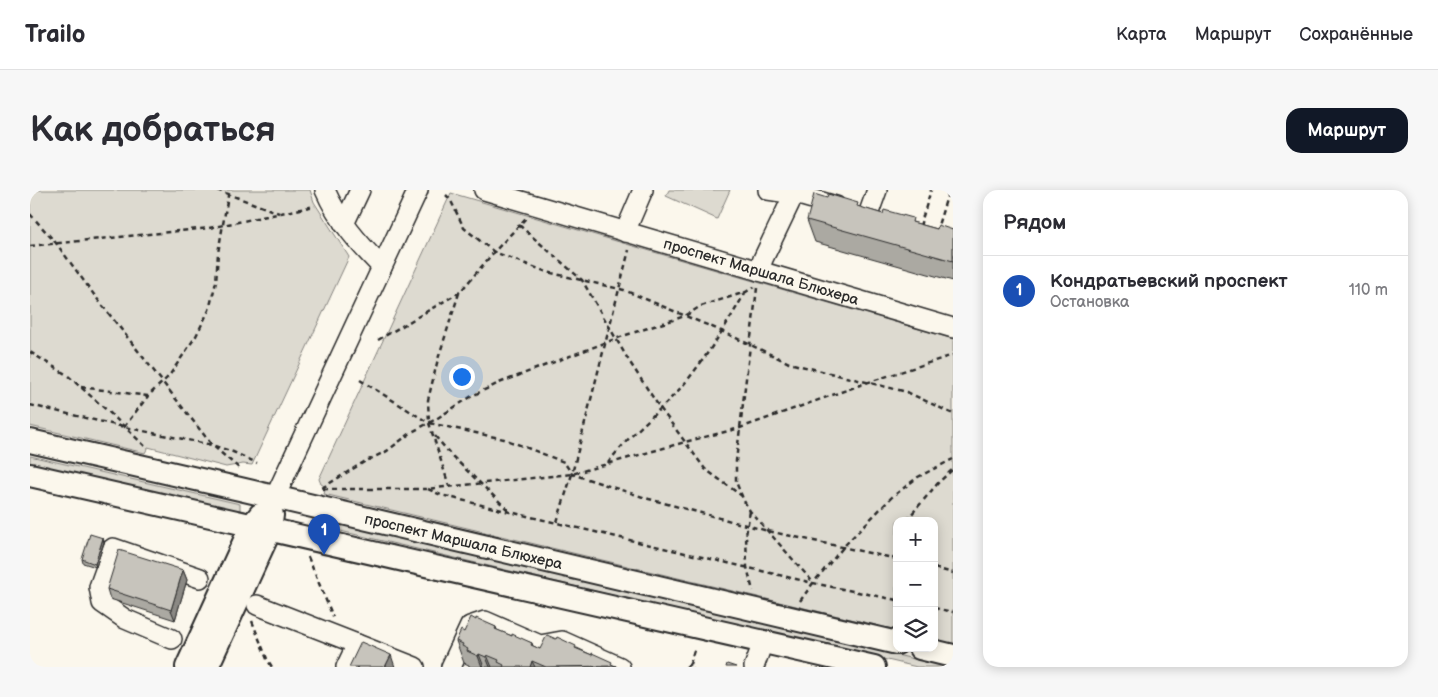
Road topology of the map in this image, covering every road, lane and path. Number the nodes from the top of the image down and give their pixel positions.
1 (217, 190) edge
2 (360, 190) edge
3 (418, 190) edge
4 (484, 190) edge
5 (644, 190) edge
6 (768, 190) edge
7 (878, 190) edge
8 (931, 190) edge
9 (948, 190) edge
10 (229, 192) edge
11 (796, 192) edge
12 (446, 195) dead end
13 (328, 196) edge
14 (540, 198) edge
15 (30, 214) edge
16 (281, 214) junction
17 (344, 224) junction
18 (223, 225) junction
19 (519, 225) junction
20 (919, 230) edge
21 (629, 233) junction
22 (936, 234) edge
23 (56, 243) junction
24 (30, 246) edge
25 (494, 252) junction
26 (382, 267) junction
27 (759, 271) junction
28 (582, 280) junction
29 (619, 290) junction
30 (460, 292) junction
31 (746, 292) junction
32 (685, 316) junction
33 (610, 326) junction
34 (953, 328) edge
35 (722, 332) junction
36 (617, 338) junction
37 (378, 340) dead end
38 (606, 343) junction
39 (750, 345) junction
40 (30, 352) edge
41 (953, 355) edge
42 (360, 380) dead end
43 (163, 382) junction
44 (866, 383) junction
45 (81, 388) junction
46 (148, 396) junction
47 (30, 405) edge
48 (660, 408) junction
49 (953, 414) edge
50 (429, 423) junction
51 (124, 427) junction
52 (740, 428) junction
53 (432, 433) junction
54 (30, 441) edge
55 (685, 442) junction
56 (212, 445) junction
57 (151, 451) dead end
58 (953, 460) edge
59 (257, 463) dead end
60 (607, 464) junction
61 (239, 469) dead end
62 (953, 469) edge
63 (572, 474) junction
64 (30, 475) edge
65 (480, 483) junction
66 (449, 486) junction
67 (426, 489) junction
68 (742, 496) junction
69 (275, 497) junction
70 (750, 511) junction
71 (510, 512) junction
72 (909, 517) edge
73 (557, 522) junction
74 (748, 526) junction
75 (261, 528) junction
76 (768, 531) junction
77 (842, 548) junction
78 (307, 556) dead end
79 (893, 558) edge
80 (747, 567) junction
81 (938, 569) edge
82 (953, 573) edge
83 (200, 578) dead end
84 (813, 583) junction
85 (893, 598) edge
86 (938, 609) edge
87 (758, 610) junction
88 (254, 611) joint
89 (953, 612) edge
90 (788, 618) junction
91 (172, 639) dead end
92 (349, 640) junction
93 (764, 642) junction
94 (893, 642) edge
95 (694, 650) dead end
96 (936, 652) edge
97 (953, 656) edge
98 (690, 664) junction
99 (187, 667) edge
100 (207, 667) edge
101 (272, 667) edge
102 (346, 667) edge
103 (415, 667) edge
104 (451, 667) edge
105 (620, 667) edge
106 (686, 667) edge
107 (693, 667) edge
108 (754, 667) edge
109 (874, 667) edge

1 - 10 path
2 - 17 street
3 - 26 street
4 - 14 street, проспект Маршала Блюхера
5 - 21 street
6 - 11 street
7 - 11 street
8 - 20 path
9 - 22 path
10 - 16 path
10 - 18 path
11 - 27 street
12 - 25 path
13 - 16 path
13 - 17 street
14 - 19 path
14 - 21 street, проспект Маршала Блюхера
15 - 23 path
16 - 18 path
17 - 26 street
18 - 23 path
18 - 43 path
19 - 25 path
19 - 28 path
21 - 27 street, проспект Маршала Блюхера
21 - 29 path
23 - 24 path
23 - 43 path
25 - 28 path
25 - 30 path
26 - 69 street
27 - 34 street, проспект Маршала Блюхера
28 - 29 path
28 - 33 path
29 - 32 path
29 - 33 path
30 - 37 path
30 - 50 path
31 - 32 path
31 - 35 path
31 - 39 path
32 - 35 path
32 - 36 path
33 - 36 path
33 - 38 path
35 - 39 path
35 - 48 path
36 - 38 path
36 - 48 path
38 - 50 path
38 - 63 path
39 - 44 path
39 - 52 path
40 - 45 path
41 - 44 path
42 - 50 path
43 - 46 path
43 - 56 path
44 - 49 path
44 - 52 path
45 - 46 path
45 - 51 path
46 - 51 path
47 - 51 path
48 - 55 path
48 - 60 path
50 - 53 path
50 - 63 path
50 - 67 path
51 - 56 path
51 - 57 path
52 - 55 path
52 - 68 path
53 - 65 path
53 - 66 path
54 - 69 main road, проспект Маршала Блюхера
55 - 60 path
55 - 68 path
56 - 59 path
56 - 61 path
58 - 77 path
60 - 63 path
62 - 72 path
63 - 65 path
63 - 73 path
63 - 74 path
64 - 75 main road, проспект Маршала Блюхера
65 - 66 path
65 - 71 path
66 - 67 path
67 - 71 path
68 - 70 path
69 - 75 main road
69 - 87 main road, проспект Маршала Блюхера
70 - 74 path
70 - 76 path
71 - 73 path
73 - 80 path
74 - 76 path
74 - 80 path
75 - 93 main road, проспект Маршала Блюхера
75 - 99 main road
75 - 100 main road
76 - 77 path
76 - 84 path
77 - 79 path
77 - 84 path
78 - 92 path
80 - 84 path
80 - 87 path
81 - 82 path
83 - 91 street
84 - 85 path
84 - 90 path
86 - 89 path
87 - 90 main road, проспект Маршала Блюхера
88 - 92 street
88 - 101 path
90 - 94 main road, проспект Маршала Блюхера
92 - 102 street
92 - 103 street
93 - 108 street
93 - 109 main road, проспект Маршала Блюхера
95 - 98 path
96 - 97 main road
98 - 106 path
98 - 107 path
104 - 105 street

